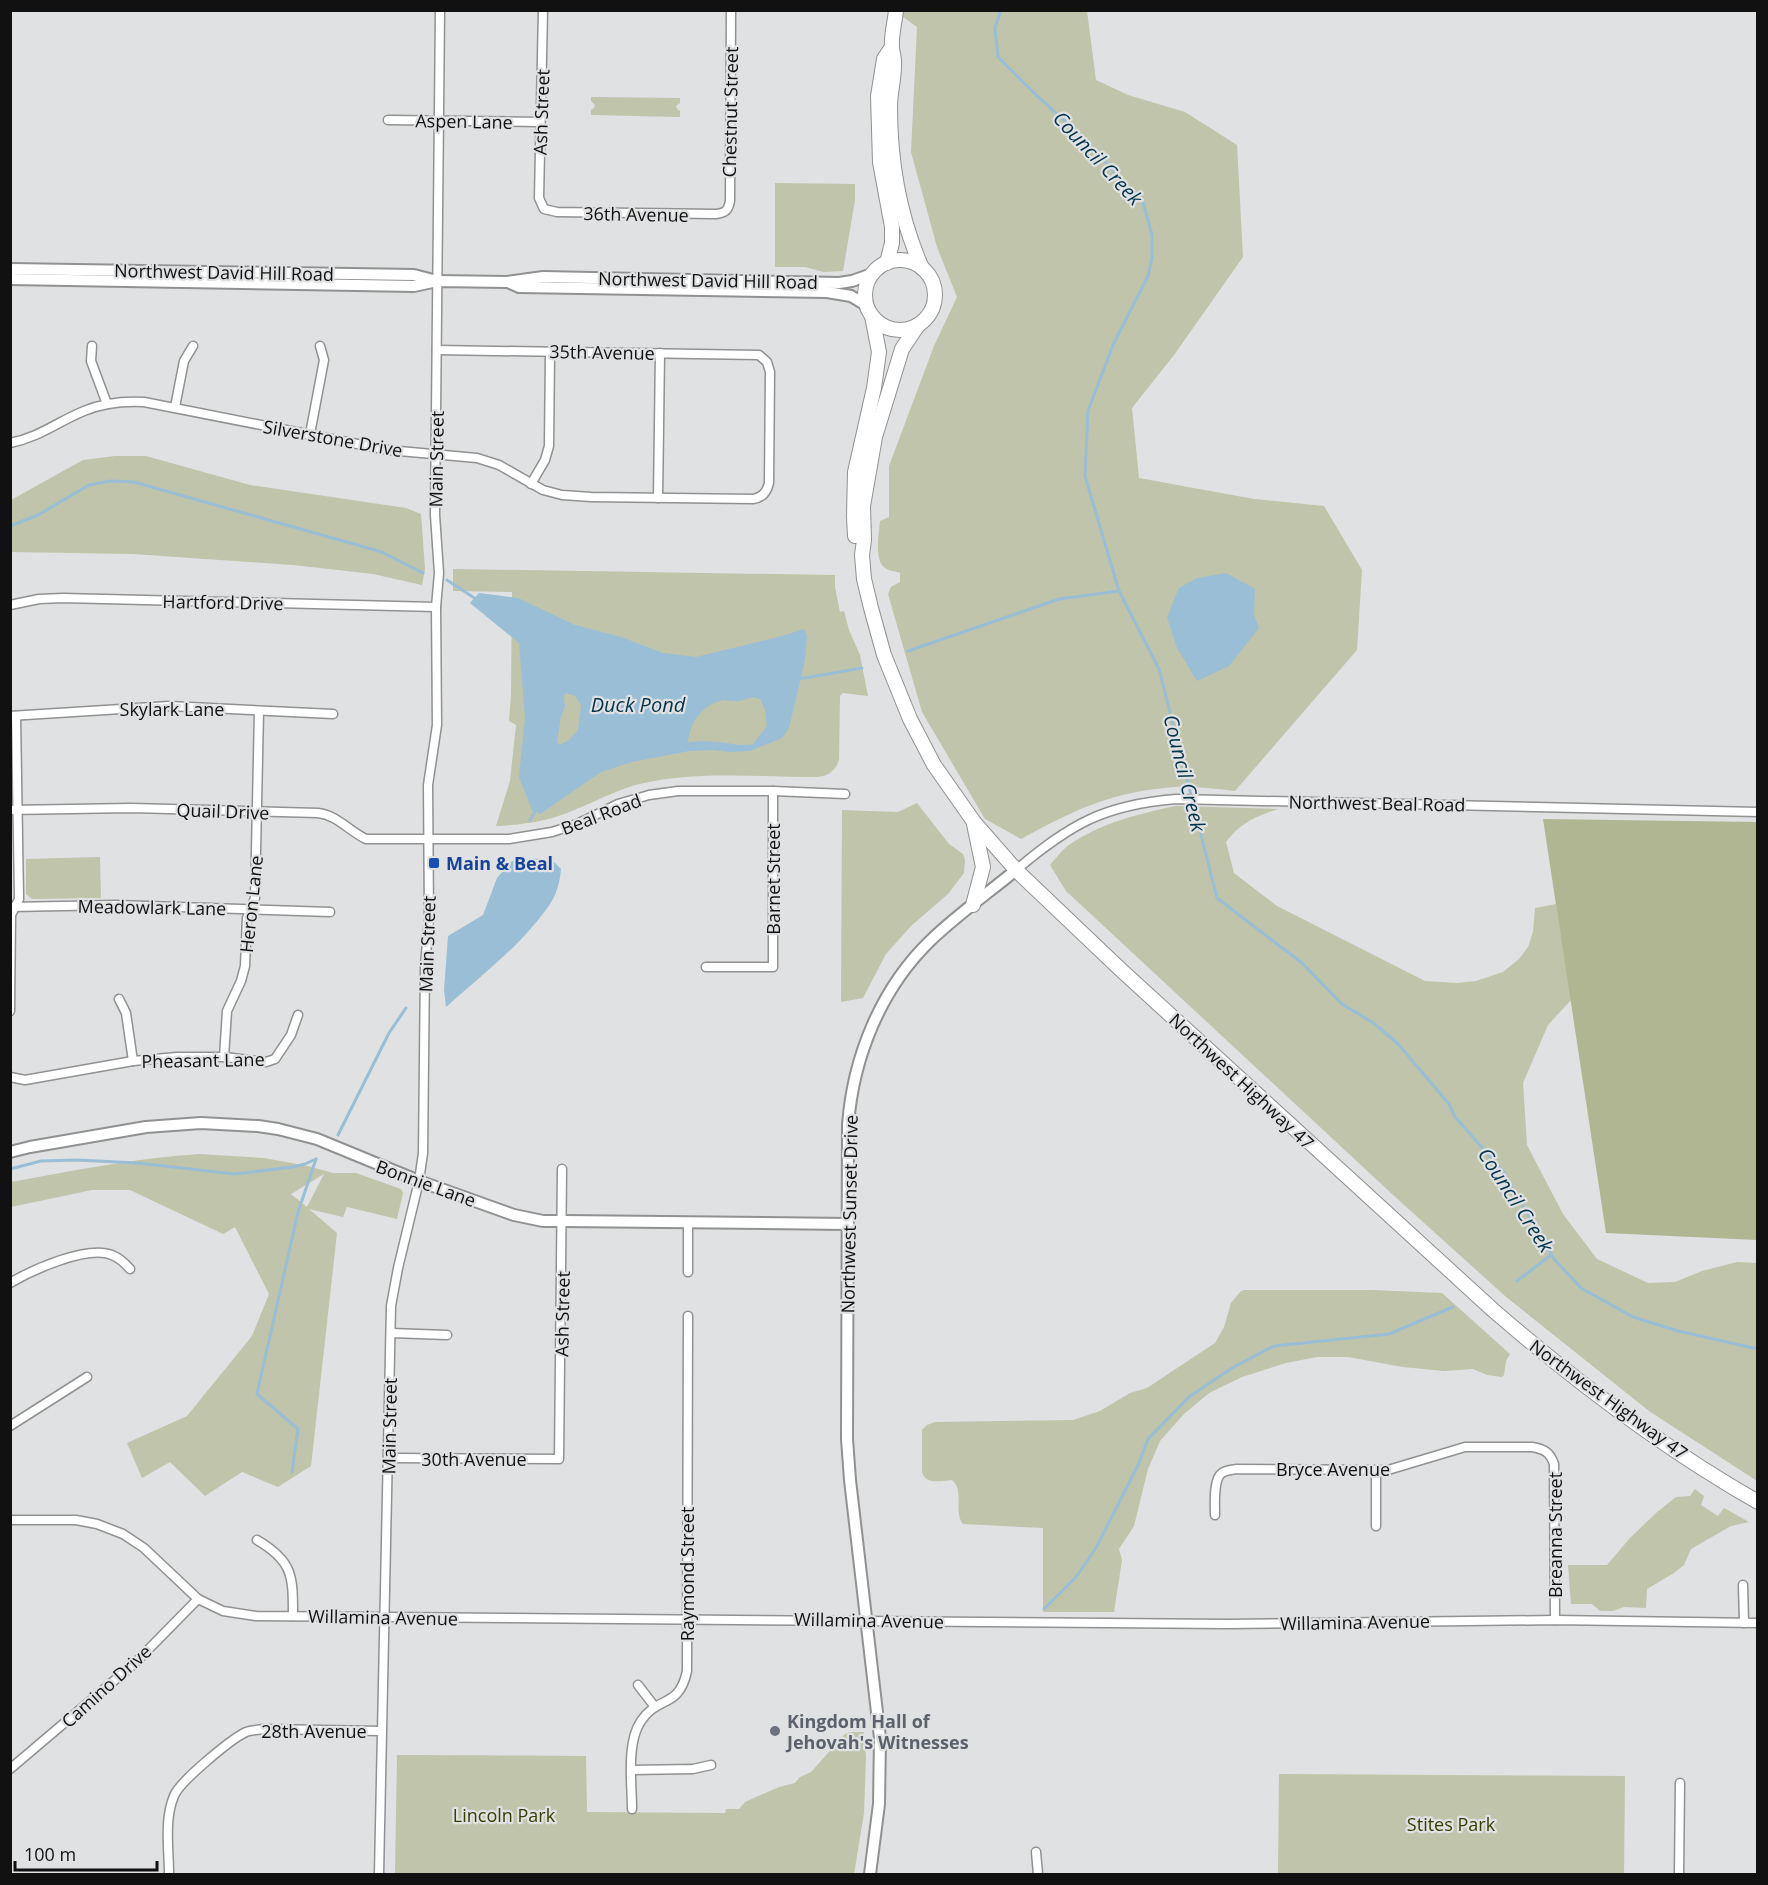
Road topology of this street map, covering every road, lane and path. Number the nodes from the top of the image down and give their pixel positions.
1 (440, 10) edge
2 (543, 10) edge
3 (731, 10) edge
4 (896, 10) edge
5 (892, 47) junction
6 (388, 120) dead end
7 (439, 121) junction
8 (540, 122) junction
9 (547, 210) joint
10 (725, 213) joint
11 (887, 263) junction
12 (922, 268) junction
13 (10, 269) edge
14 (873, 274) junction
15 (10, 279) edge
16 (438, 281) junction
17 (507, 282) junction
18 (869, 310) junction
19 (918, 325) junction
20 (92, 346) dead end
21 (193, 346) dead end
22 (320, 346) dead end
23 (437, 350) junction
24 (550, 352) junction
25 (660, 353) junction
26 (107, 404) junction
27 (175, 408) junction
28 (310, 434) junction
29 (10, 443) edge
30 (436, 454) junction
31 (531, 484) junction
32 (764, 495) joint
33 (658, 498) junction
34 (862, 555) junction
35 (10, 605) edge
36 (436, 607) junction
37 (259, 711) junction
38 (333, 714) dead end
39 (13, 716) edge
40 (773, 791) junction
41 (845, 794) dead end
42 (14, 810) edge
43 (257, 812) junction
44 (1758, 812) edge
45 (974, 822) junction
46 (429, 840) junction
47 (1016, 870) junction
48 (973, 905) junction
49 (13, 907) edge
50 (250, 909) junction
51 (330, 912) dead end
52 (706, 967) dead end
53 (118, 999) dead end
54 (10, 1011) edge
55 (297, 1015) dead end
56 (224, 1057) junction
57 (133, 1061) junction
58 (10, 1077) edge
59 (10, 1152) edge
60 (562, 1168) dead end
61 (419, 1181) junction
62 (563, 1221) junction
63 (688, 1222) junction
64 (848, 1224) junction
65 (130, 1269) dead end
66 (688, 1272) dead end
67 (10, 1283) edge
68 (688, 1316) dead end
69 (391, 1333) junction
70 (447, 1335) dead end
71 (87, 1377) dead end
72 (10, 1426) edge
73 (1548, 1452) joint
74 (389, 1458) junction
75 (560, 1459) joint
76 (1376, 1470) junction
77 (1758, 1502) edge
78 (1215, 1515) dead end
79 (10, 1520) edge
80 (1376, 1526) dead end
81 (257, 1540) dead end
82 (1743, 1585) dead end
83 (198, 1599) junction
84 (293, 1616) junction
85 (385, 1617) junction
86 (687, 1619) junction
87 (867, 1620) junction
88 (1555, 1620) junction
89 (1744, 1623) junction
90 (1758, 1623) edge
91 (638, 1685) dead end
92 (655, 1707) junction
93 (381, 1731) junction
94 (711, 1765) dead end
95 (10, 1770) edge
96 (632, 1770) junction
97 (1680, 1783) dead end
98 (632, 1809) dead end
99 (1036, 1851) dead end
100 (169, 1875) edge
101 (379, 1875) edge
102 (870, 1875) edge
103 (1038, 1875) edge
104 (1679, 1875) edge

1 - 7 street, Main Street
2 - 8 street, Ash Street
3 - 10 street, Chestnut Street
4 - 5 main road
5 - 11 main road
5 - 12 main road
6 - 7 street, Aspen Lane
7 - 8 street, Aspen Lane
7 - 16 street, Main Street
8 - 9 street, Ash Street
9 - 10 street, 36th Avenue
11 - 12 main road
11 - 14 main road
12 - 19 main road
13 - 16 street, Northwest David Hill Road
14 - 17 street, Northwest David Hill Road
14 - 18 main road
15 - 16 street, Northwest David Hill Road
16 - 17 street, Northwest David Hill Road
16 - 23 street, Main Street
17 - 18 street, Northwest David Hill Road
18 - 19 main road
18 - 34 main road, Northwest Highway 47
19 - 34 main road, Northwest Highway 47
20 - 26 street
21 - 27 street
22 - 28 street
23 - 24 street, 35th Avenue
23 - 30 street, Main Street
24 - 25 street, 35th Avenue
24 - 31 street
25 - 32 street, 35th Avenue
25 - 33 street
26 - 27 street, Silverstone Drive
26 - 29 street, Silverstone Drive
27 - 28 street, Silverstone Drive
28 - 30 street, Silverstone Drive
30 - 31 street, Silverstone Drive
30 - 36 street, Main Street
31 - 33 street, Silverstone Drive
32 - 33 street, Silverstone Drive
34 - 45 main road, Northwest Highway 47
35 - 36 street, Hartford Drive
36 - 46 street, Main Street
37 - 38 street, Skylark Lane
37 - 39 street, Skylark Lane
37 - 43 street, Heron Lane
39 - 42 street
40 - 41 street, Beal Road
40 - 46 street, Beal Road
40 - 52 street, Barnet Street
42 - 43 street, Quail Drive
42 - 49 street
43 - 46 street, Quail Drive
43 - 50 street, Heron Lane
44 - 47 street, Northwest Beal Road
45 - 47 main road, Northwest Highway 47
45 - 48 main road
46 - 61 street, Main Street
47 - 48 street, Northwest Sunset Drive
47 - 77 main road, Northwest Highway 47
48 - 64 street, Northwest Sunset Drive
49 - 50 street, Meadowlark Lane
49 - 54 street
50 - 51 street, Meadowlark Lane
50 - 56 street, Heron Lane
53 - 57 street
55 - 56 street, Pheasant Lane
56 - 57 street, Pheasant Lane
57 - 58 street, Pheasant Lane
59 - 61 street, Bonnie Lane
60 - 62 street, Ash Street
61 - 62 street, Bonnie Lane
61 - 69 street, Main Street
62 - 63 street, Bonnie Lane
62 - 75 street, Ash Street
63 - 64 street, Bonnie Lane
63 - 66 street
64 - 87 street, Northwest Sunset Drive
65 - 67 street
68 - 86 street, Raymond Street
69 - 70 street
69 - 74 street, Main Street
71 - 72 street
73 - 76 street, Bryce Avenue
73 - 88 street, Breanna Street
74 - 75 street, 30th Avenue
74 - 85 street, Main Street
76 - 78 street, Bryce Avenue
76 - 80 street
79 - 83 street, Willamina Avenue
81 - 84 street
82 - 89 street
83 - 84 street, Willamina Avenue
83 - 95 street, Camino Drive
84 - 85 street, Willamina Avenue
85 - 86 street, Willamina Avenue
85 - 93 street, Main Street
86 - 87 street, Willamina Avenue
86 - 92 street, Raymond Street
87 - 88 street, Willamina Avenue
87 - 102 street, Northwest Sunset Drive
88 - 89 street, Willamina Avenue
89 - 90 street, Willamina Avenue
91 - 92 street
92 - 96 street, Raymond Street
93 - 100 street, 28th Avenue
93 - 101 street, Main Street
94 - 96 street
96 - 98 street, Raymond Street
97 - 104 street
99 - 103 street

